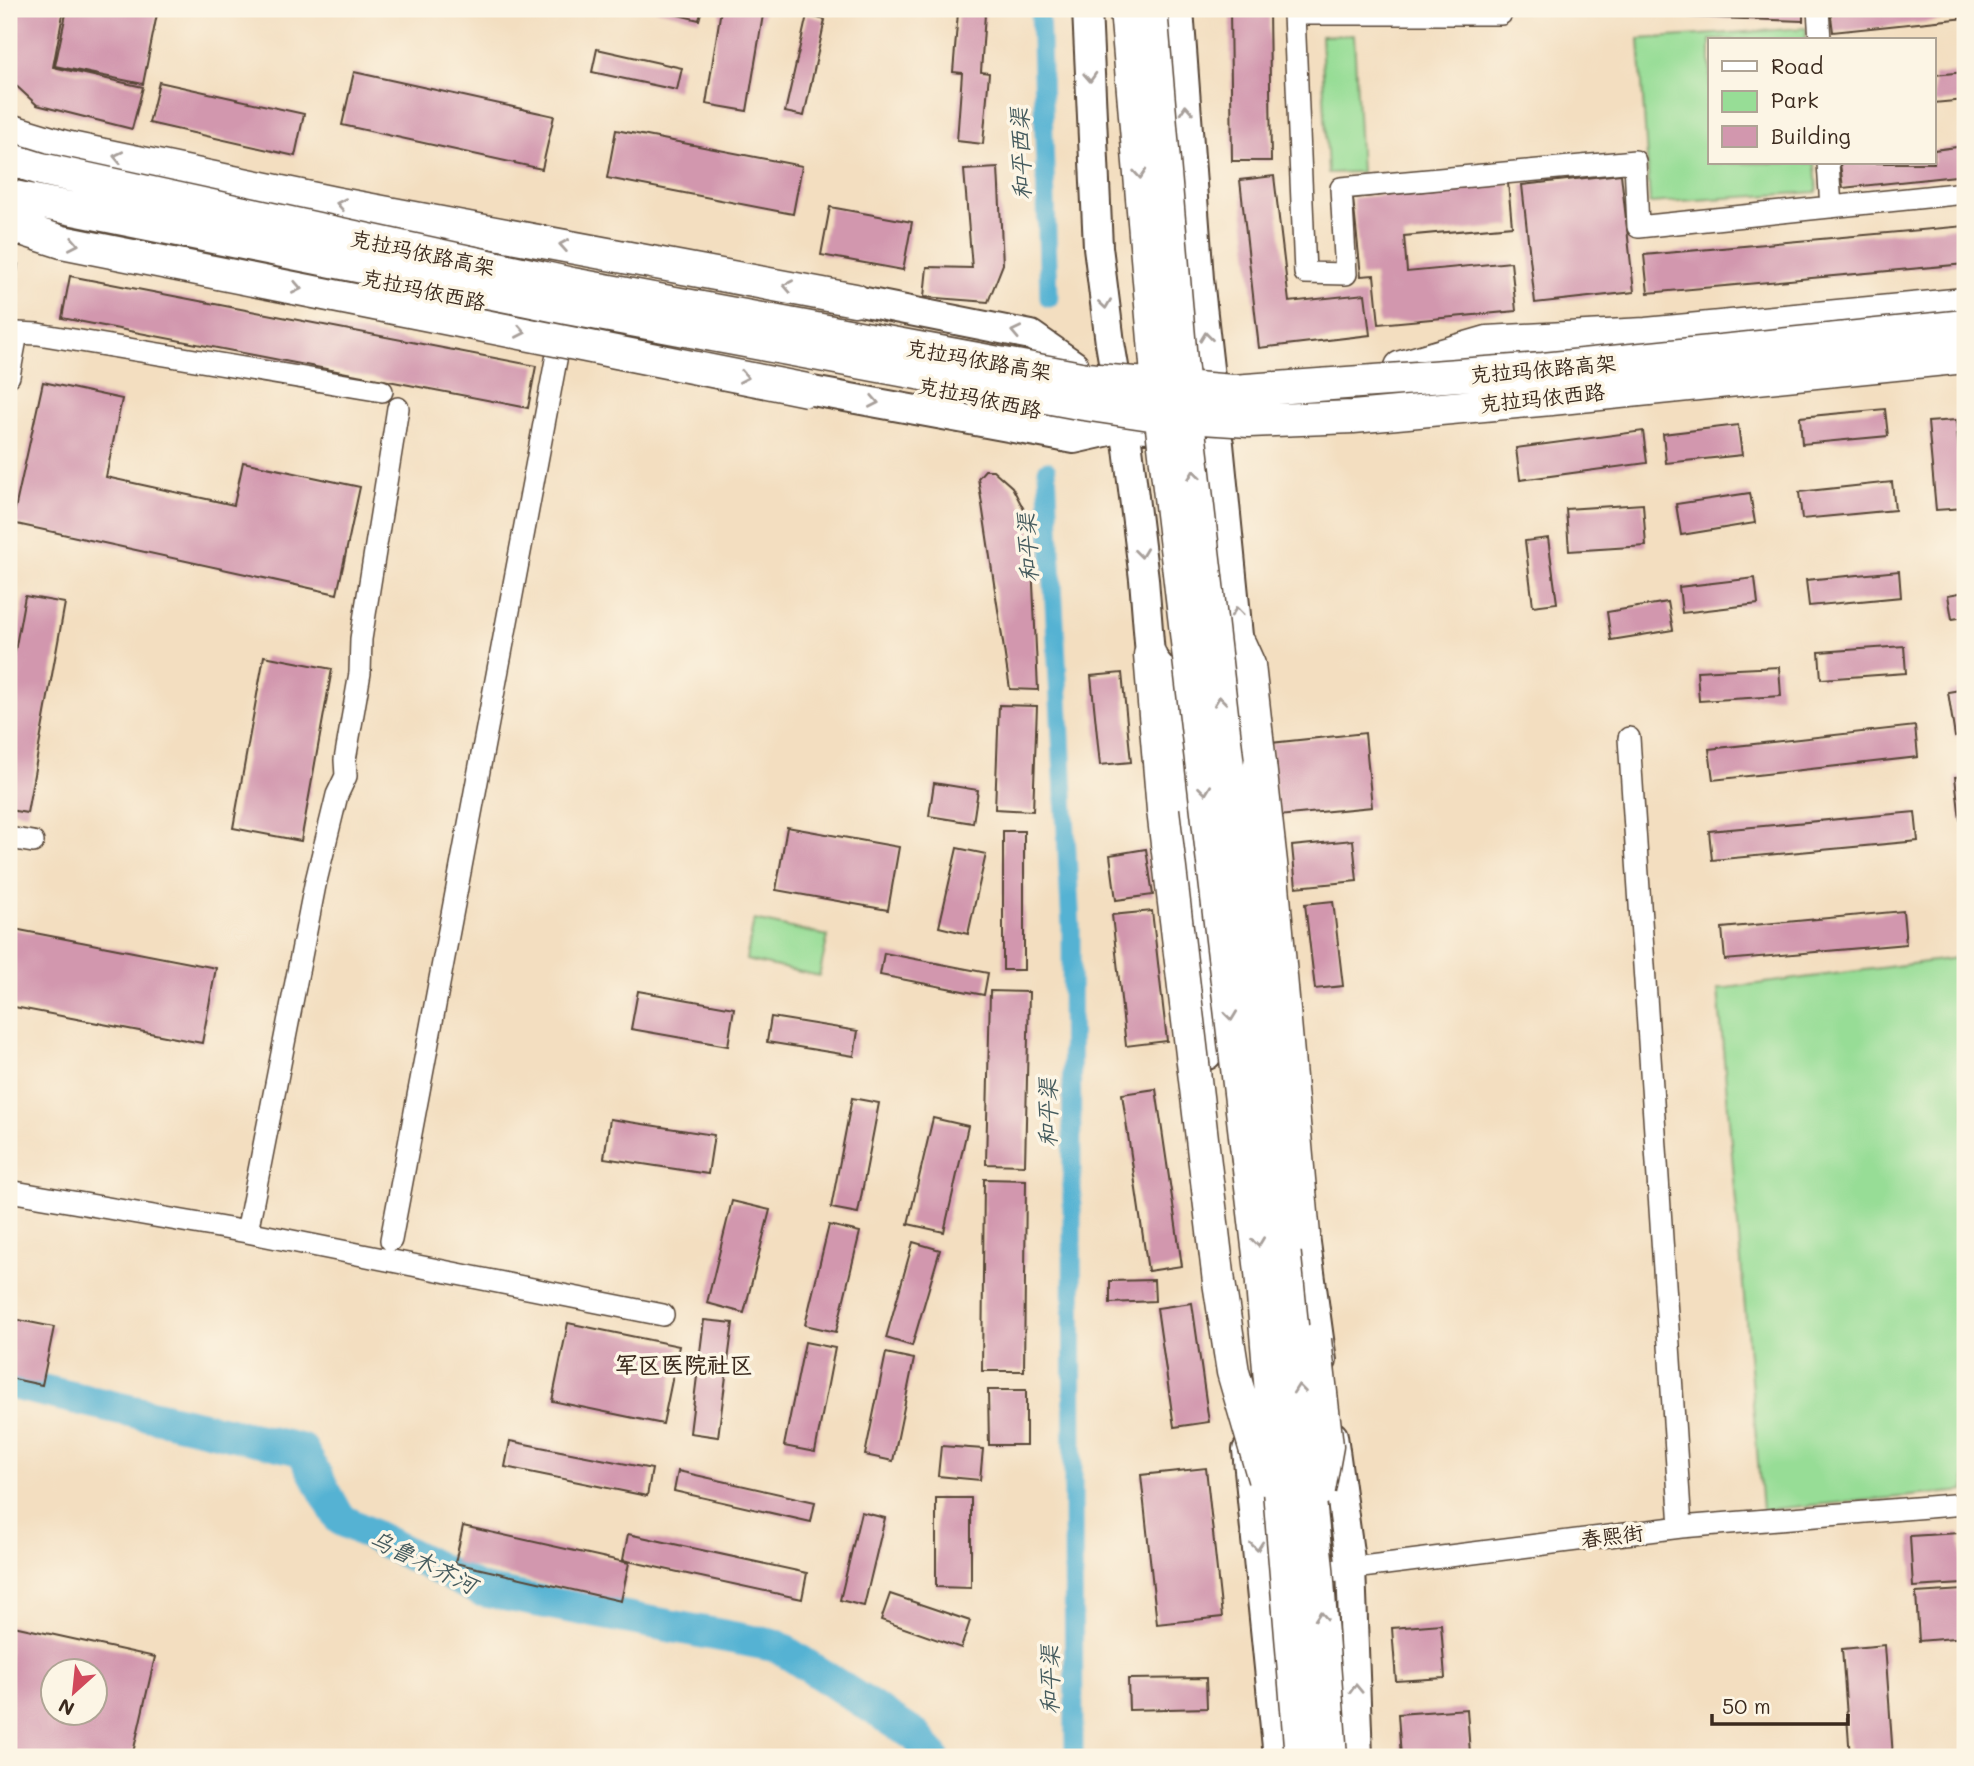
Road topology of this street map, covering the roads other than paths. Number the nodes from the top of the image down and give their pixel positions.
1 (1087, 9) edge
2 (1126, 9) edge
3 (1151, 9) edge
4 (1179, 9) edge
5 (1501, 9) edge
6 (1818, 9) edge
7 (1820, 38) edge
8 (9, 130) edge
9 (9, 153) edge
10 (9, 159) edge
11 (1828, 164) edge
12 (1965, 193) edge
13 (9, 196) edge
14 (1830, 207) junction
15 (9, 225) edge
16 (572, 272) junction
17 (855, 300) joint
18 (1965, 304) edge
19 (565, 318) junction
20 (1965, 324) edge
21 (1965, 358) edge
22 (1074, 365) junction
23 (1402, 367) junction
24 (1115, 369) junction
25 (9, 376) edge
26 (1211, 379) junction
27 (807, 390) joint
28 (382, 391) dead end
29 (398, 408) dead end
30 (1125, 428) junction
31 (1216, 431) junction
32 (1240, 645) junction
33 (1150, 655) junction
34 (1629, 738) dead end
35 (9, 838) edge
36 (33, 842) dead end
37 (9, 1191) edge
38 (247, 1232) junction
39 (391, 1240) dead end
40 (663, 1315) dead end
41 (1965, 1504) edge
42 (1312, 1525) junction
43 (1681, 1527) junction
44 (1283, 1544) junction
45 (1351, 1567) junction
46 (1260, 1581) junction
47 (1278, 1757) edge
48 (1301, 1757) edge
49 (1331, 1757) edge
50 (1359, 1757) edge

1 -> 24 main road
2 -> 44 highway, bridge
42 -> 3 highway, bridge
26 -> 4 main road
5 - 14 street
6 - 7 street
17 -> 8 highway
9 - 16 main road, 克拉玛依西路
10 - 20 highway, 克拉玛依路高架, bridge
11 - 14 street
12 - 14 street
13 - 19 main road, 克拉玛依西路
13 - 21 highway, 克拉玛依路高架, bridge
15 -> 27 highway, bridge
16 - 19 street
16 - 22 main road, 克拉玛依西路
22 -> 17 main road
18 - 23 highway
19 - 30 main road, 克拉玛依西路
19 - 39 street
20 - 23 main road, 克拉玛依西路
21 - 31 main road, 克拉玛依西路
22 - 24 main road, 克拉玛依西路
23 - 26 main road, 克拉玛依西路
24 - 26 main road, 克拉玛依西路
24 - 30 main road
25 - 28 street
26 - 31 main road
27 -> 30 main road
29 - 38 street
30 - 31 main road, 克拉玛依西路
30 -> 33 main road
32 -> 31 main road
32 - 42 highway, bridge
32 - 45 main road
33 - 44 highway, bridge
33 -> 46 main road
34 - 43 street
35 - 36 street
37 - 38 street
38 - 40 street
41 - 43 street, 春熙街
49 -> 42 highway, bridge
43 - 45 street, 春熙街
44 - 48 highway, bridge
45 - 46 street, 春熙街
50 -> 45 main road
46 - 47 main road

